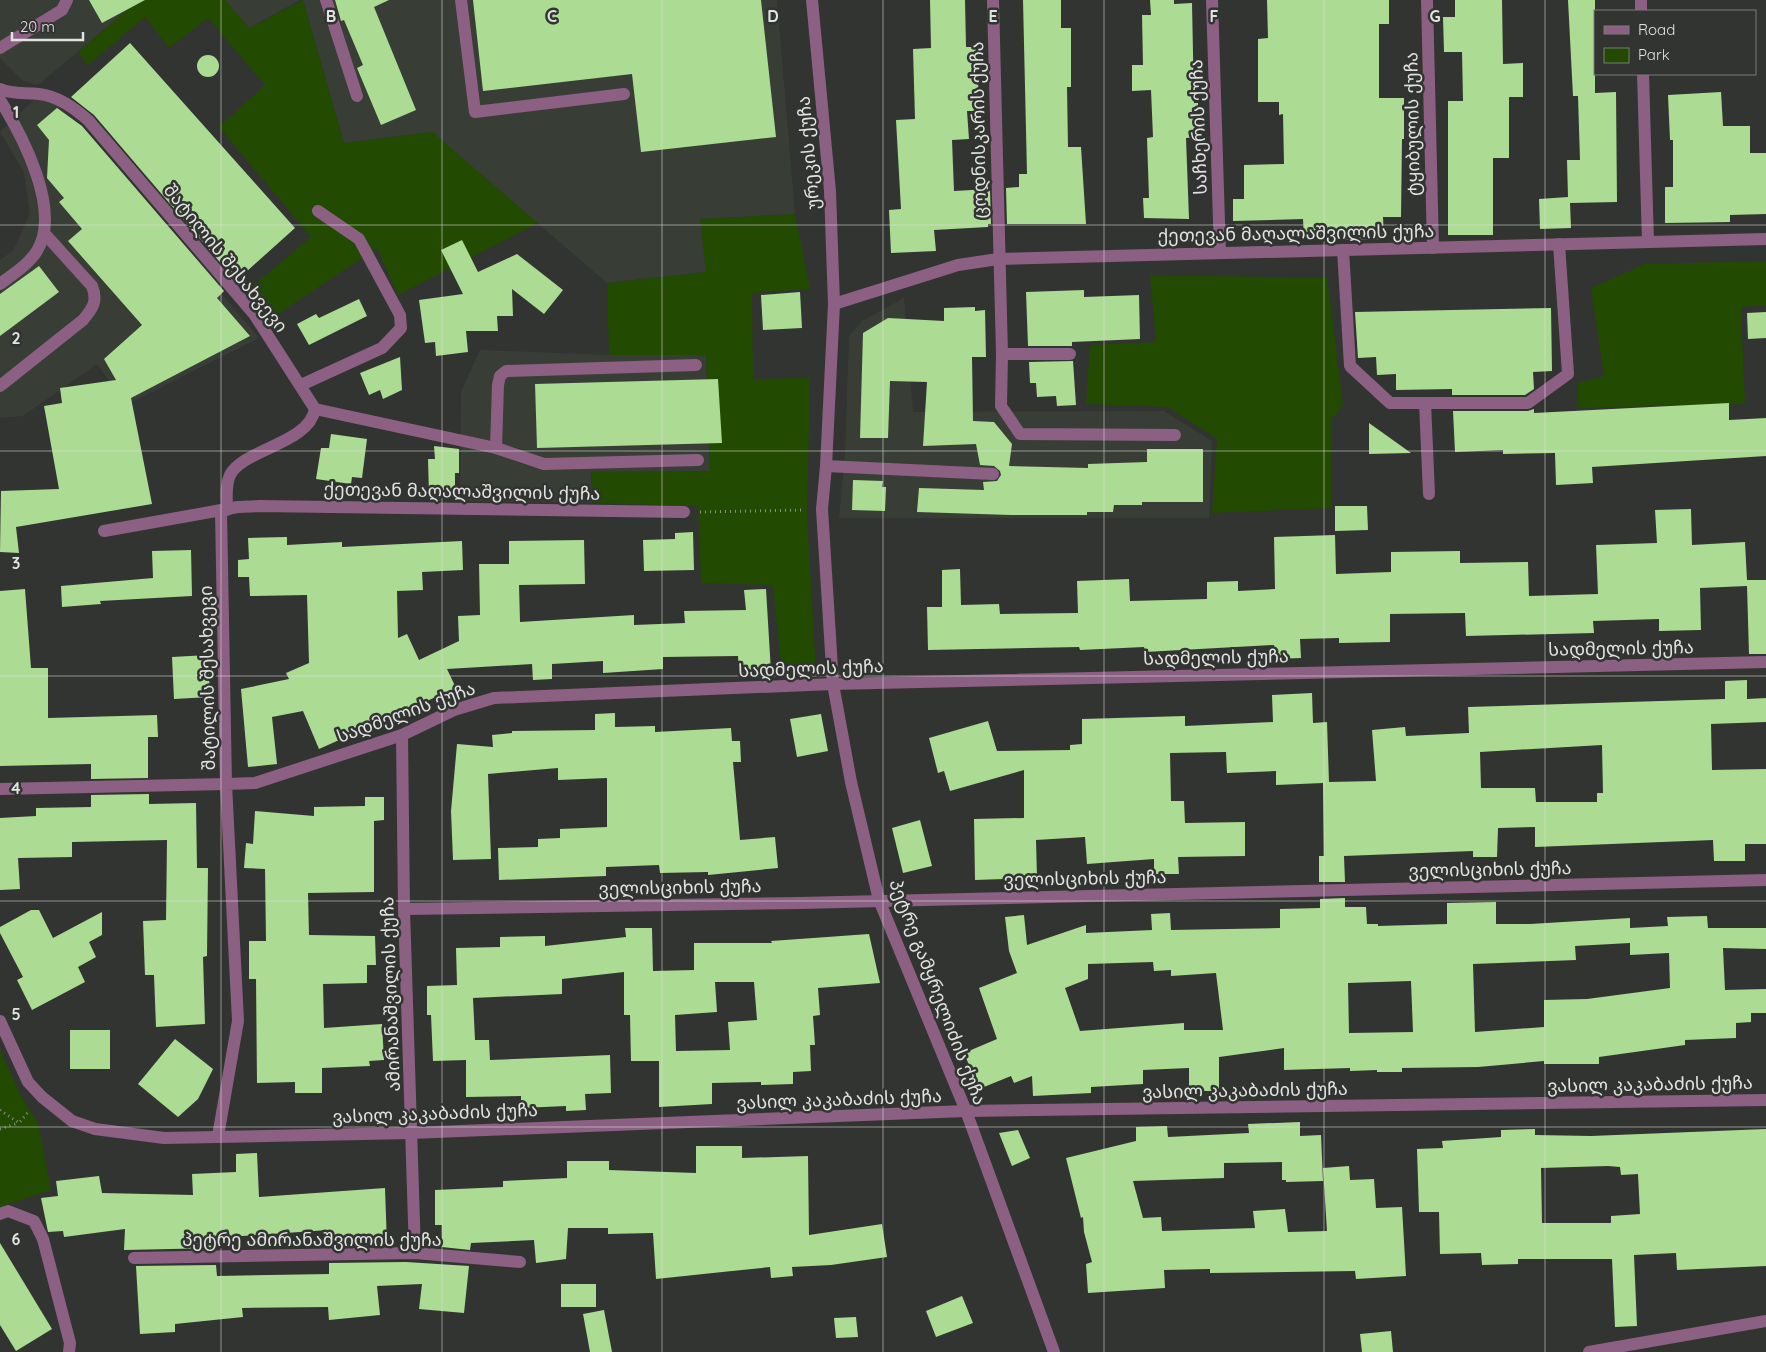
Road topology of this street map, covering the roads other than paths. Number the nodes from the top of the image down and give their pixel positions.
1 (67, 0) edge
2 (326, 0) edge
3 (461, 0) edge
4 (812, 0) edge
5 (993, 0) edge
6 (1212, 0) edge
7 (1427, 0) edge
8 (0, 48) edge
9 (1643, 75) edge
10 (0, 89) edge
11 (624, 94) dead end
12 (357, 96) dead end
13 (0, 100) edge
14 (318, 211) dead end
15 (44, 233) junction
16 (1766, 239) edge
17 (1648, 242) junction
18 (1559, 244) junction
19 (1433, 248) junction
20 (1343, 250) junction
21 (1220, 253) junction
22 (998, 258) junction
23 (0, 284) edge
24 (834, 304) junction
25 (1002, 354) junction
26 (1070, 354) dead end
27 (696, 366) dead end
28 (301, 385) junction
29 (0, 386) edge
30 (1425, 403) junction
31 (315, 409) junction
32 (1175, 435) dead end
33 (496, 448) junction
34 (698, 460) dead end
35 (826, 466) junction
36 (993, 474) dead end
37 (1429, 494) dead end
38 (224, 511) junction
39 (684, 512) road end
40 (104, 531) dead end
41 (1766, 662) edge
42 (833, 684) junction
43 (402, 735) junction
44 (226, 784) junction
45 (0, 789) edge
46 (1766, 880) edge
47 (879, 900) junction
48 (404, 909) junction
49 (0, 1021) edge
50 (1766, 1100) edge
51 (966, 1111) junction
52 (412, 1133) junction
53 (218, 1136) junction
54 (0, 1214) edge
55 (415, 1253) junction
56 (134, 1258) dead end
57 (520, 1262) dead end
58 (1766, 1321) edge
59 (69, 1352) edge
60 (1054, 1352) edge
61 (1589, 1352) edge

1 - 8 street
2 - 12 street
3 - 11 street
4 - 24 street, ურეკის ქუჩა
5 - 22 street, ცოდნისკარის ქუჩა
6 - 21 street, საჩხერის ქუჩა
7 - 19 street, ტყიბულის ქუჩა
9 - 17 street
10 - 28 street, შატილის შესახვევი
13 - 15 street
14 - 28 street
15 - 23 street
15 - 29 street
16 - 17 street, ქეთევან მაღალაშვილის ქუჩა
17 - 18 street, ქეთევან მაღალაშვილის ქუჩა
18 - 19 street, ქეთევან მაღალაშვილის ქუჩა
18 - 30 street
19 - 20 street, ქეთევან მაღალაშვილის ქუჩა
20 - 21 street, ქეთევან მაღალაშვილის ქუჩა
20 - 30 street
21 - 22 street, ქეთევან მაღალაშვილის ქუჩა
22 - 24 street, ქეთევან მაღალაშვილის ქუჩა
22 - 25 street, ცოდნისკარის ქუჩა
24 - 35 street, პეტრე გამყრელიძის ქუჩა
25 - 26 street
25 - 32 street, ცოდნისკარის ქუჩა
27 - 33 street
28 - 31 street, შატილის შესახვევი
30 - 37 street
31 - 33 street
31 - 38 street, შატილის შესახვევი
33 - 34 street
35 - 36 street
35 - 42 street, პეტრე გამყრელიძის ქუჩა
38 - 39 street, ქეთევან მაღალაშვილის ქუჩა
38 - 40 street, ქეთევან მაღალაშვილის ქუჩა
38 - 44 street, შატილის შესახვევი
41 - 42 street, სადმელის ქუჩა
42 - 43 street, სადმელის ქუჩა
42 - 47 street, პეტრე გამყრელიძის ქუჩა
43 - 44 street, სადმელის ქუჩა
43 - 48 street, ამირანაშვილის ქუჩა
44 - 45 street, სადმელის ქუჩა
44 - 53 street
46 - 47 street, ველისციხის ქუჩა
47 - 48 street, ველისციხის ქუჩა
47 - 51 street, პეტრე გამყრელიძის ქუჩა
48 - 52 street, ამირანაშვილის ქუჩა
49 - 53 street, ვასილ კაკაბაძის ქუჩა
50 - 51 street, ვასილ კაკაბაძის ქუჩა
51 - 52 street, ვასილ კაკაბაძის ქუჩა
51 - 60 street, პეტრე გამყრელიძის ქუჩა
52 - 53 street, ვასილ კაკაბაძის ქუჩა
52 - 55 street, ამირანაშვილის ქუჩა
54 - 59 street
55 - 56 street, პეტრე ამირანაშვილის ქუჩა
55 - 57 street, პეტრე ამირანაშვილის ქუჩა
58 - 61 street

